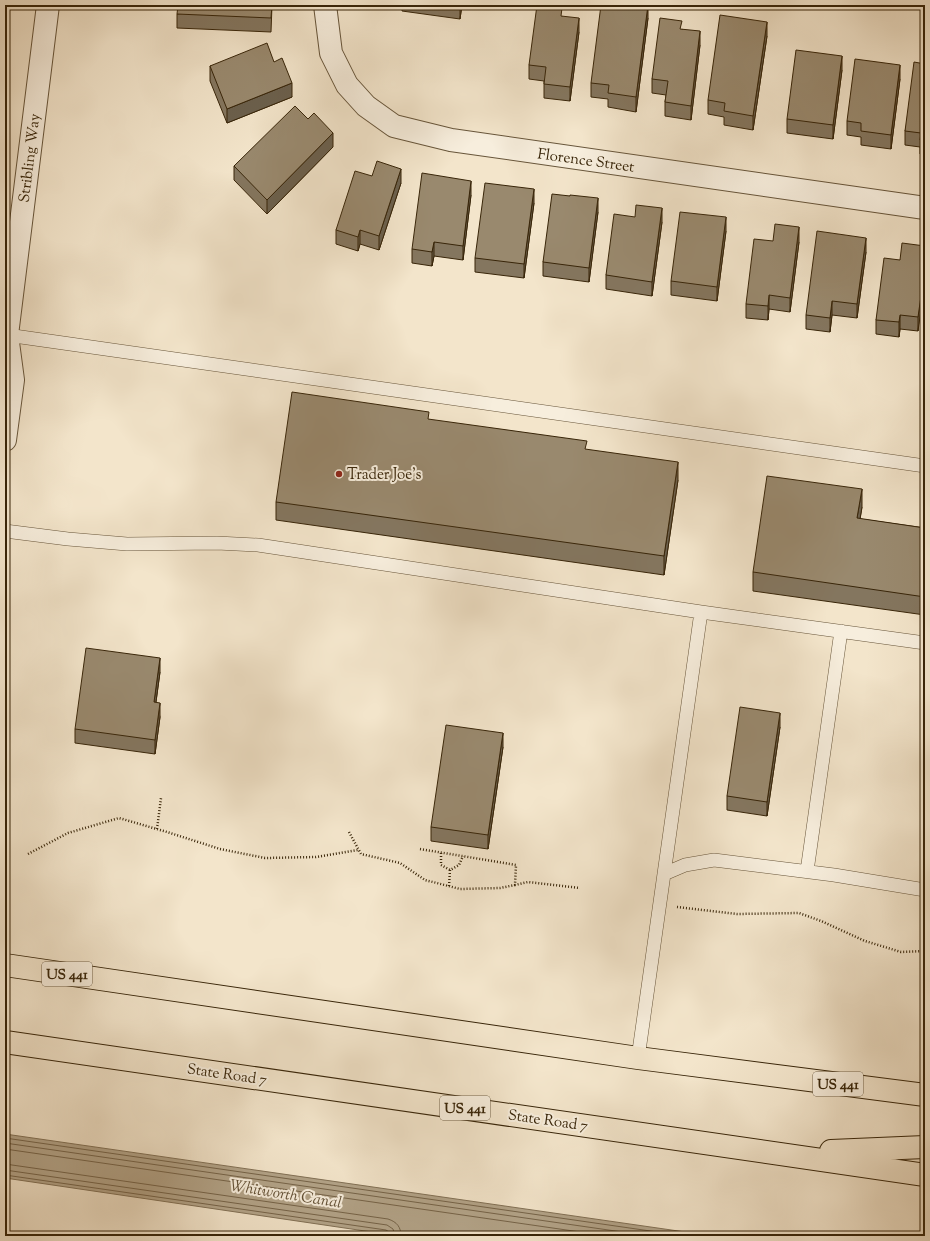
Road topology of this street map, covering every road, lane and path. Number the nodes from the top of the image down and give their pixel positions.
1 (48, 5) edge
2 (325, 5) edge
3 (925, 208) edge
4 (6, 338) edge
5 (5, 440) edge
6 (925, 466) edge
7 (5, 530) edge
8 (701, 612) junction
9 (841, 631) junction
10 (925, 643) edge
11 (161, 798) dead end
12 (157, 829) junction
13 (349, 832) dead end
14 (420, 849) dead end
15 (358, 850) junction
16 (441, 853) junction
17 (28, 854) dead end
18 (463, 856) junction
19 (450, 870) junction
20 (807, 872) junction
21 (664, 874) junction
22 (515, 885) junction
23 (448, 886) junction
24 (580, 888) dead end
25 (925, 890) edge
26 (676, 907) dead end
27 (925, 951) edge
28 (5, 965) edge
29 (5, 1042) edge
30 (638, 1058) junction
31 (925, 1095) edge
32 (925, 1147) edge
33 (780, 1154) junction
34 (925, 1175) edge

1 - 4 street, Stribling Way
2 - 3 street, Florence Street
4 - 5 street, Stribling Way
4 - 6 lane
7 - 8 lane
8 - 9 lane
8 - 21 lane
9 - 10 lane
9 - 20 lane
11 - 12 path
12 - 15 path
12 - 17 path
13 - 15 path
14 - 16 path
15 - 23 path
16 - 18 path
16 - 19 path
18 - 19 path
18 - 22 path
19 - 23 path
20 - 21 lane
20 - 25 lane
21 - 30 lane
22 - 23 path
22 - 24 path
26 - 27 path
28 - 30 main road, US 441
29 - 33 main road, State Road 7 / US 441
30 - 31 main road, US 441
32 - 33 main road
33 - 34 main road, State Road 7 / US 441

